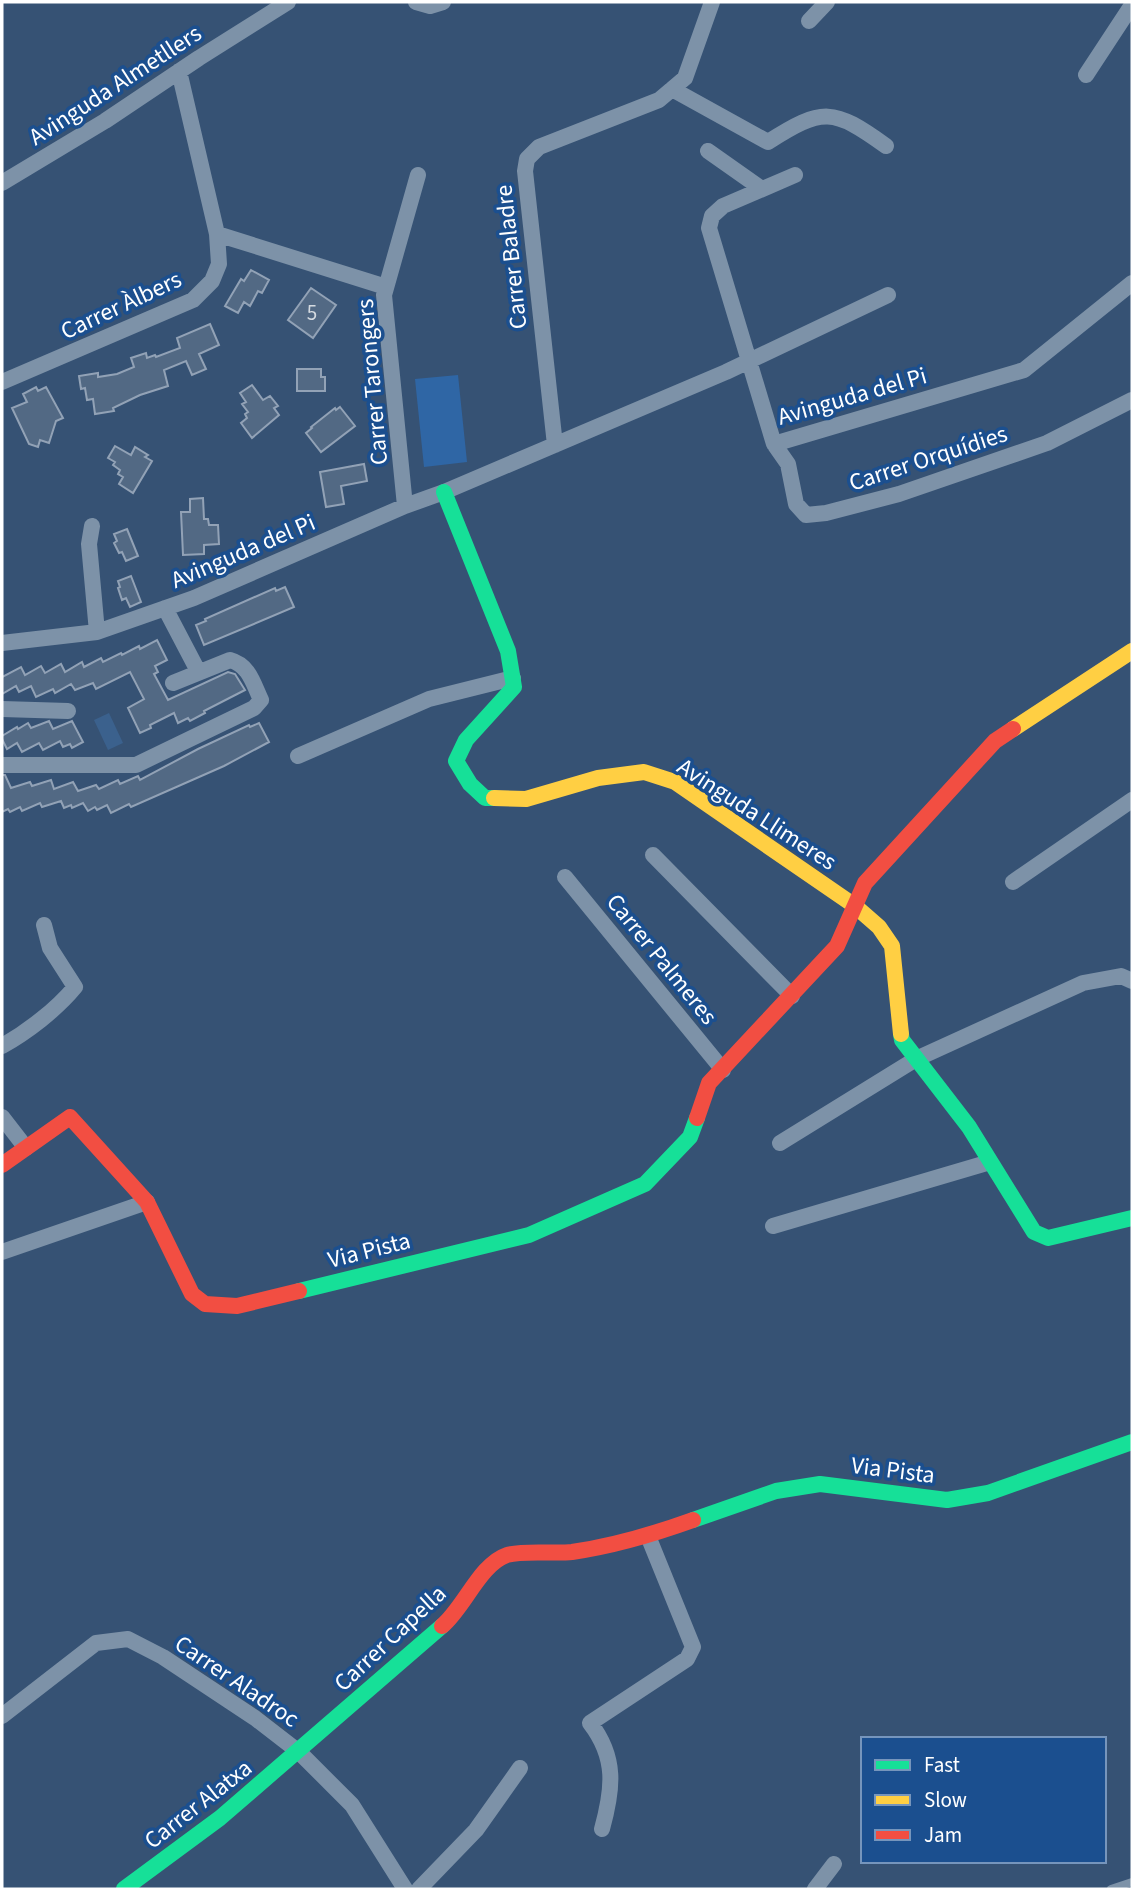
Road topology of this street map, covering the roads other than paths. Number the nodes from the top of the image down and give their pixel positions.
1 (288, 2) edge
2 (416, 2) edge
3 (443, 2) edge
4 (712, 2) edge
5 (827, 2) edge
6 (1132, 5) edge
7 (270, 6) edge
8 (809, 22) dead end
9 (179, 71) junction
10 (1086, 75) dead end
11 (679, 83) junction
12 (886, 146) dead end
13 (708, 151) dead end
14 (418, 175) dead end
15 (795, 175) dead end
16 (2, 183) edge
17 (762, 189) junction
18 (217, 234) junction
19 (1132, 283) edge
20 (386, 287) junction
21 (888, 295) dead end
22 (748, 362) junction
23 (2, 382) edge
24 (1132, 400) edge
25 (775, 443) junction
26 (555, 445) junction
27 (444, 492) junction
28 (405, 506) junction
29 (92, 526) dead end
30 (165, 608) junction
31 (97, 632) junction
32 (2, 643) edge
33 (1132, 651) edge
34 (198, 671) junction
35 (513, 678) junction
36 (173, 682) dead end
37 (2, 709) edge
38 (68, 711) dead end
39 (298, 757) dead end
40 (2, 765) edge
41 (1132, 800) edge
42 (653, 855) dead end
43 (565, 877) dead end
44 (1013, 882) dead end
45 (855, 906) junction
46 (44, 925) dead end
47 (1131, 980) edge
48 (792, 996) junction
49 (2, 1046) edge
50 (916, 1059) junction
51 (723, 1070) junction
52 (2, 1116) edge
53 (780, 1143) dead end
54 (26, 1148) junction
55 (990, 1162) junction
56 (2, 1164) edge
57 (147, 1202) junction
58 (1132, 1218) edge
59 (774, 1226) dead end
60 (2, 1252) edge
61 (1132, 1442) edge
62 (648, 1536) junction
63 (2, 1716) edge
64 (299, 1752) junction
65 (520, 1768) dead end
66 (603, 1829) dead end
67 (834, 1864) dead end
68 (1132, 1882) edge
69 (124, 1889) edge
70 (405, 1889) edge
71 (419, 1889) edge
72 (815, 1889) edge
73 (1111, 1889) edge

1 - 7 street, Avinguda Almetllers
2 - 3 street
4 - 11 street
5 - 8 street
6 - 10 street
7 - 9 street, Avinguda Almetllers
9 - 16 street, Avinguda Almetllers
9 - 18 street, Carrer Àlbers
11 - 12 street
11 - 26 street, Carrer Baladre
13 - 17 street
14 - 20 street, Carrer Tarongers
15 - 17 street, Avinguda del Pi
17 - 22 street, Avinguda del Pi
18 - 20 street
18 - 23 street, Carrer Àlbers
19 - 25 street, Avinguda del Pi
20 - 28 street, Carrer Tarongers
21 - 22 street
22 - 25 street, Avinguda del Pi
22 - 26 street
24 - 25 street, Carrer Orquídies
26 - 27 street
27 - 28 street
27 - 35 street
28 - 30 street, Avinguda del Pi
29 - 31 street
30 - 31 street, Avinguda del Pi
30 - 34 street
31 - 32 street, Avinguda del Pi
33 - 45 street
34 - 36 street
34 - 40 street
35 - 39 street
35 - 45 street, Avinguda Llimeres
37 - 38 street
41 - 44 street
42 - 48 street
43 - 51 street, Carrer Palmeres
45 - 48 street
45 - 50 street, Avinguda Llimeres
46 - 49 street
47 - 50 street
48 - 51 street
50 - 53 street
50 - 55 street, Avinguda Llimeres
51 - 57 street, Via Pista
52 - 54 street
54 - 56 street
54 - 57 street, Via Pista
55 - 58 street, Avinguda Llimeres
55 - 59 street
57 - 60 street
61 - 62 street, Via Pista
62 - 64 street, Carrer Capella
62 - 66 street
63 - 64 street, Carrer Aladroc
64 - 69 street, Carrer Alatxa
64 - 70 street, Carrer Aladroc
65 - 71 street
67 - 72 street
68 - 73 lane

